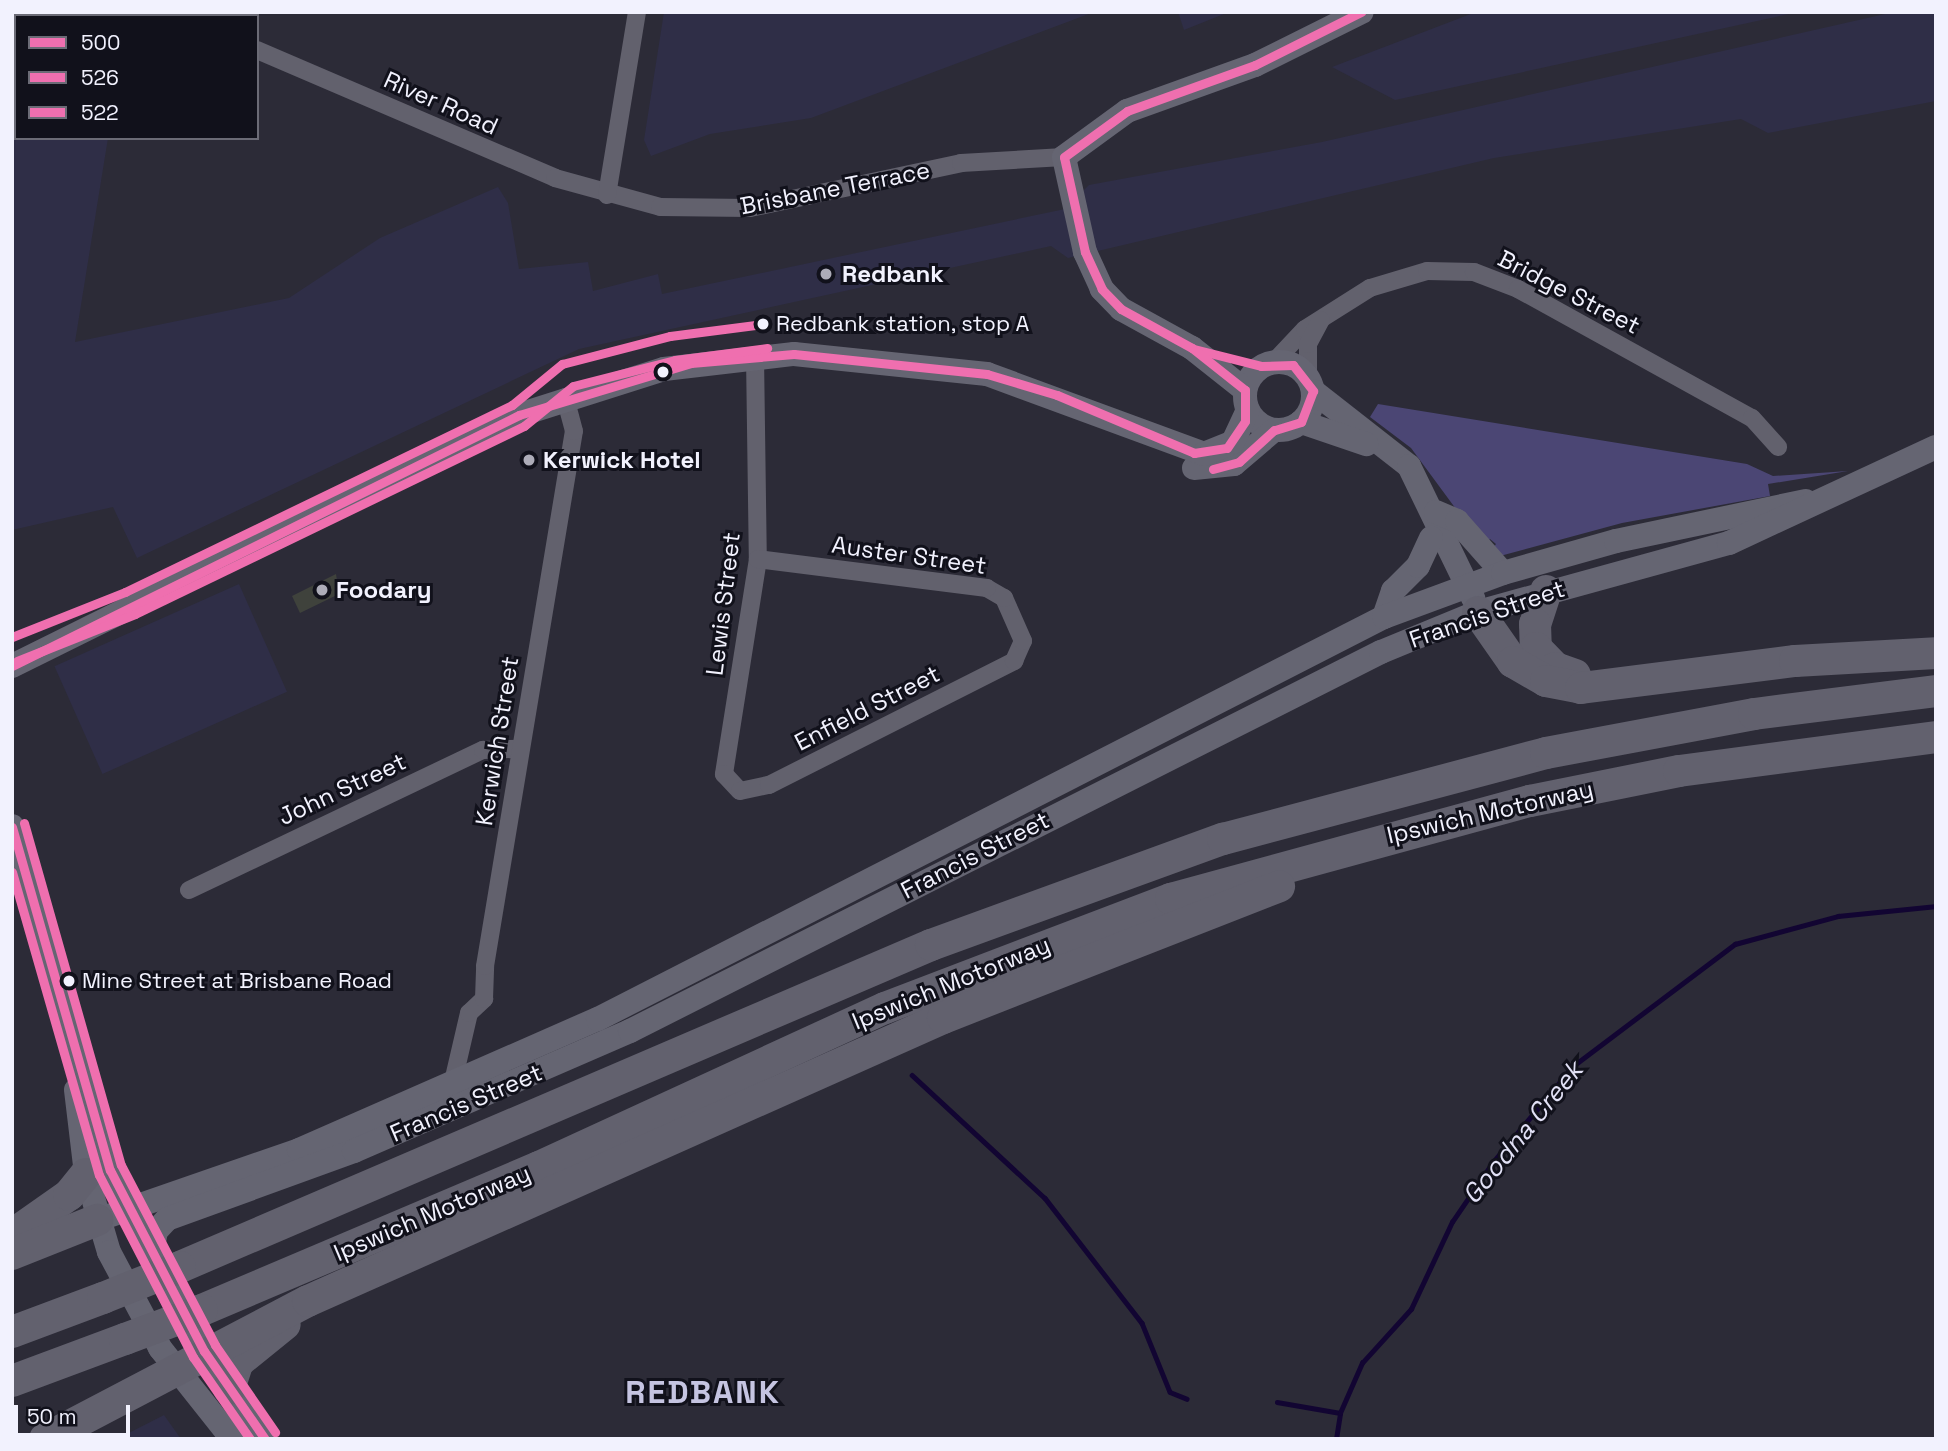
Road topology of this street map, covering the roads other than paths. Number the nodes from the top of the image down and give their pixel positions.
1 (637, 12) edge
2 (1362, 12) edge
3 (259, 51) edge
4 (1064, 157) junction
5 (607, 195) junction
6 (1321, 320) junction
7 (1192, 348) junction
8 (755, 355) junction
9 (1268, 364) junction
10 (1311, 384) junction
11 (565, 397) junction
12 (1246, 400) junction
13 (1121, 422) junction
14 (1301, 422) junction
15 (1274, 430) junction
16 (1778, 447) dead end
17 (1936, 447) edge
18 (1828, 497) junction
19 (1436, 512) junction
20 (1431, 538) junction
21 (758, 559) junction
22 (1503, 573) junction
23 (1546, 591) junction
24 (1467, 595) junction
25 (130, 603) junction
26 (1384, 617) junction
27 (1023, 641) joint
28 (12, 650) edge
29 (1936, 653) edge
30 (12, 666) edge
31 (1657, 677) junction
32 (1936, 691) edge
33 (1936, 737) edge
34 (520, 749) junction
35 (724, 774) joint
36 (12, 826) edge
37 (1324, 852) junction
38 (188, 891) dead end
39 (76, 1065) junction
40 (452, 1086) junction
41 (86, 1174) junction
42 (127, 1209) junction
43 (97, 1220) junction
44 (12, 1235) edge
45 (12, 1255) edge
46 (152, 1255) junction
47 (308, 1301) junction
48 (12, 1332) edge
49 (204, 1351) junction
50 (174, 1368) junction
51 (12, 1381) edge
52 (229, 1390) junction
53 (46, 1439) edge
54 (232, 1439) edge
55 (264, 1439) edge

1 - 5 street
2 - 4 main road
3 - 5 street, River Road
4 - 5 street, Brisbane Terrace
4 - 7 main road
6 - 9 street, Bridge Street
6 - 10 street
6 - 16 street, Bridge Street
7 - 9 main road
7 - 12 main road
8 - 11 main road
8 - 13 main road
8 - 21 street, Lewis Street
9 - 10 main road
9 - 12 main road
10 - 14 main road
10 - 19 main road
11 - 25 main road
11 - 34 street, Kerwich Street
12 - 13 main road
12 - 15 main road
13 - 15 main road
14 - 15 main road
14 - 20 main road
17 - 18 main road, Francis Street
18 - 22 main road, Francis Street
18 - 23 main road, Francis Street
19 - 22 main road
19 - 24 main road
20 - 24 main road
20 - 26 main road
21 - 27 street, Auster Street
21 - 35 street, Lewis Street
22 - 24 main road, Francis Street
23 - 24 main road, Francis Street
23 - 31 highway
24 - 26 main road, Francis Street
24 - 31 highway
24 - 46 main road, Francis Street
25 - 28 main road
25 - 30 main road
26 - 40 main road, Francis Street
27 - 35 street, Enfield Street
29 - 31 highway
32 - 48 highway, Ipswich Motorway, bridge
33 - 37 highway, Ipswich Motorway
34 - 38 street, John Street
34 - 40 street, Kerwich Street
36 - 39 main road
37 - 47 highway
37 - 51 highway, Ipswich Motorway, bridge
39 - 41 main road
39 - 42 main road
40 - 42 main road, Francis Street
41 - 43 main road
41 - 44 highway
42 - 43 main road, Francis Street
42 - 46 main road
43 - 45 highway
43 - 50 main road
46 - 49 main road
47 - 49 highway
47 - 52 highway
49 - 50 highway
49 - 52 main road
50 - 53 highway
50 - 54 main road
52 - 55 main road

